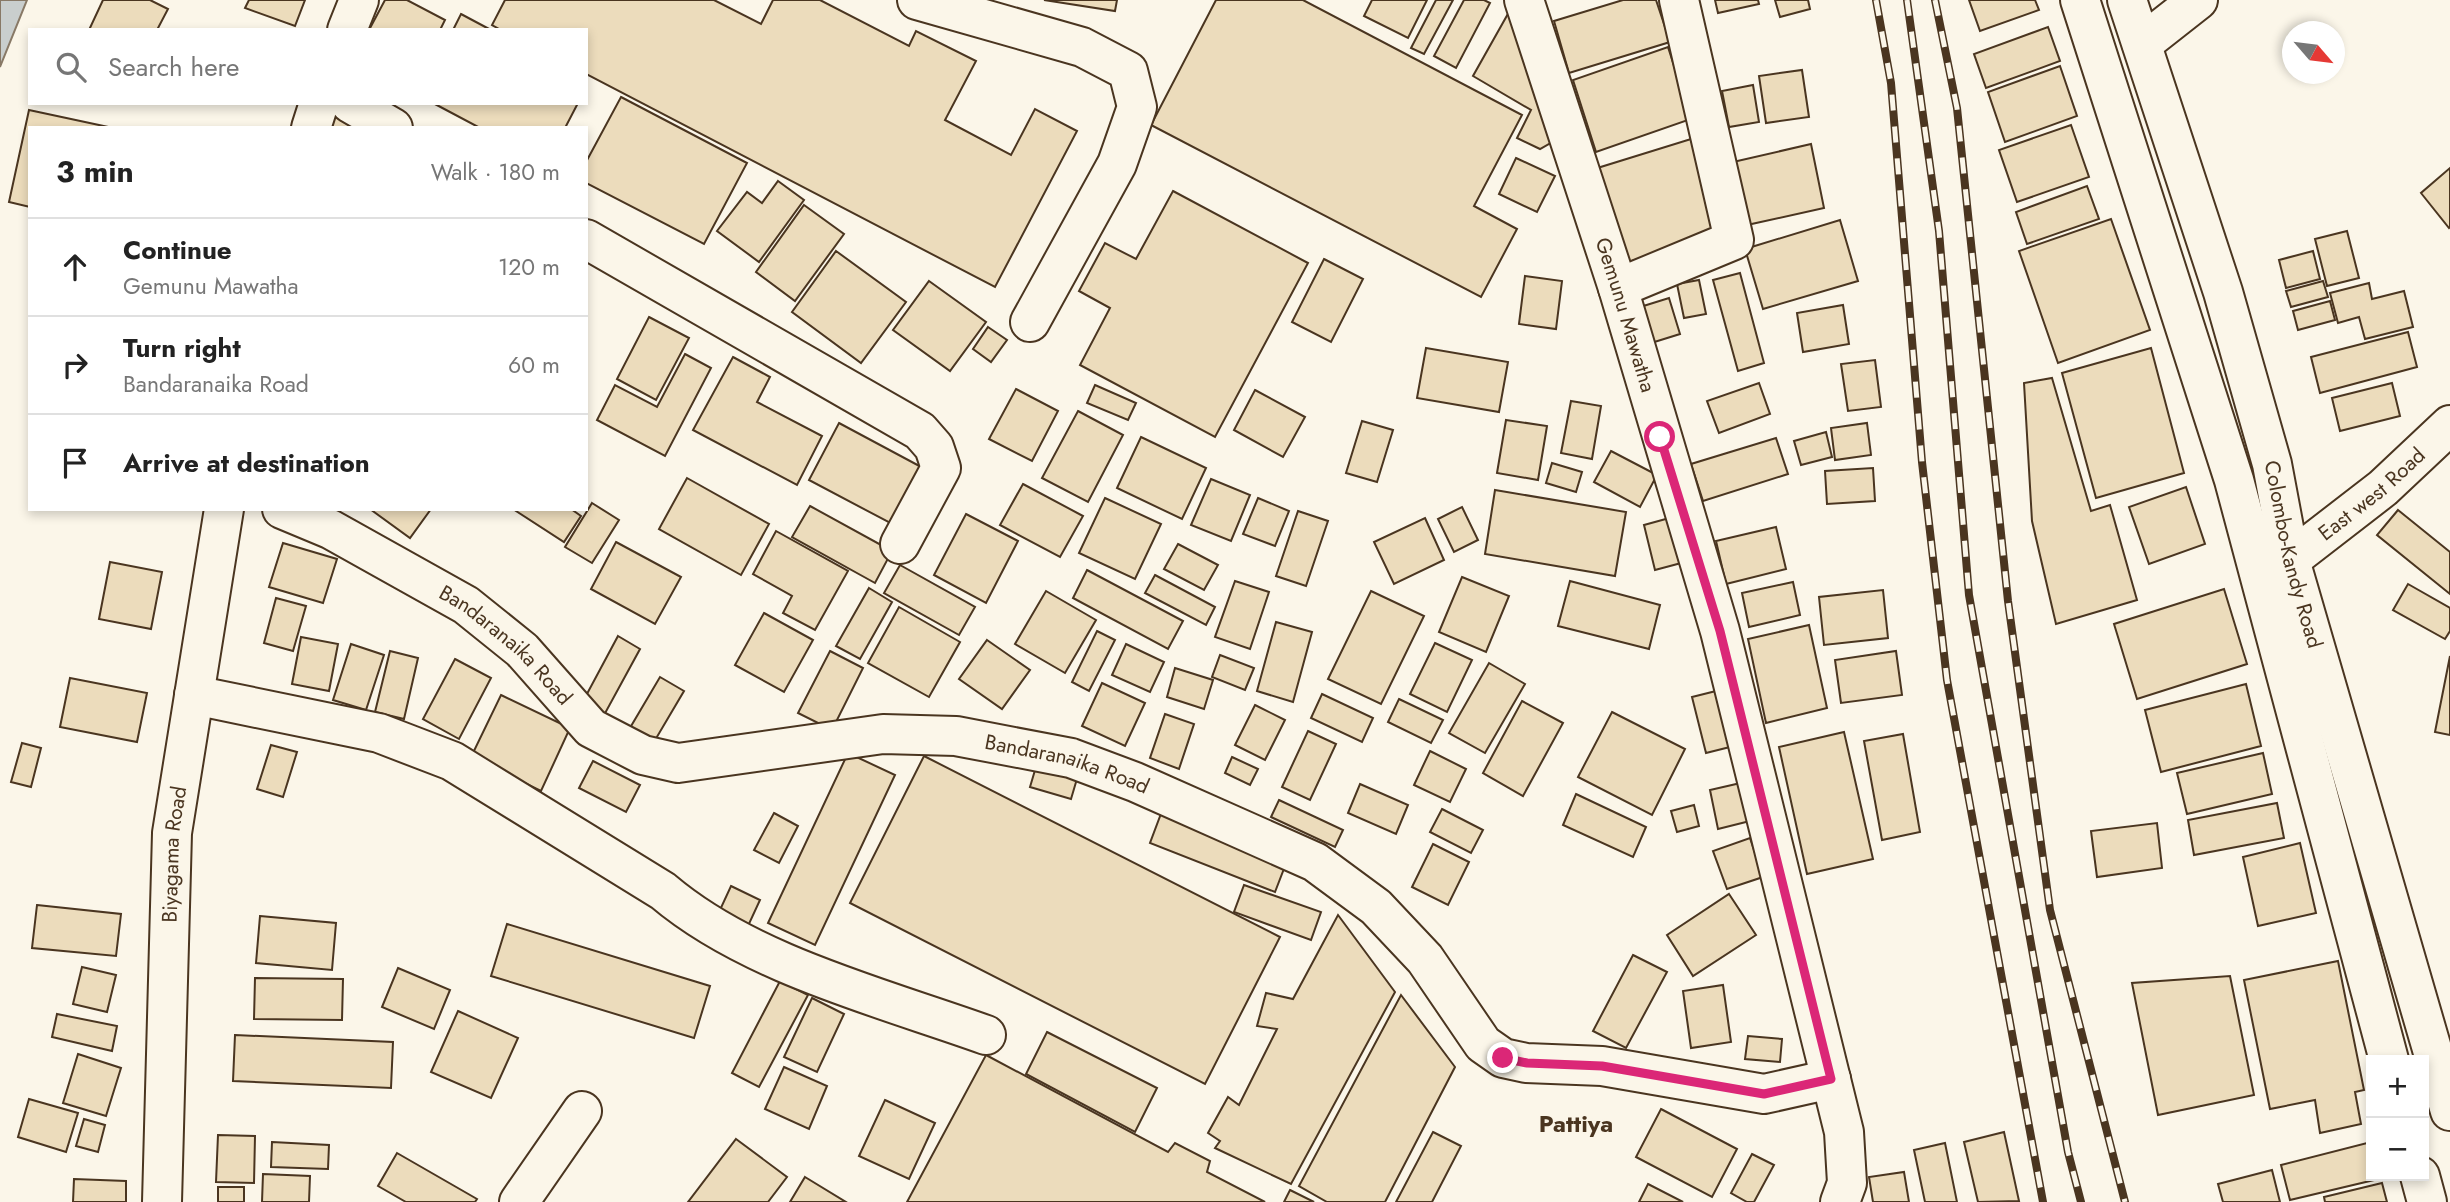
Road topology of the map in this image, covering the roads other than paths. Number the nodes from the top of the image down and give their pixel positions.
1 (359, 0) edge
2 (916, 0) edge
3 (1524, 0) edge
4 (1679, 0) edge
5 (2080, 0) edge
6 (2127, 0) edge
7 (2198, 0) edge
8 (348, 28) edge
9 (2142, 44) junction
10 (318, 105) edge
11 (353, 105) edge
12 (313, 126) edge
13 (390, 126) edge
14 (588, 240) edge
15 (1618, 288) junction
16 (1030, 322) dead end
17 (2450, 425) edge
18 (224, 511) edge
19 (287, 511) edge
20 (900, 544) dead end
21 (2290, 560) junction
22 (194, 695) junction
23 (986, 1035) dead end
24 (2388, 1055) edge
25 (1831, 1079) junction
26 (582, 1111) dead end
27 (2450, 1111) edge
28 (2421, 1181) edge
29 (162, 1202) edge
30 (519, 1202) edge
31 (1840, 1202) edge
32 (2427, 1202) edge

1 - 8 main road
2 - 16 main road
3 - 15 main road, Gemunu Mawatha
4 - 15 main road
5 - 24 main road, Colombo-Kandy Road
6 - 9 main road, Colombo-Kandy Road
7 - 9 main road
9 - 21 main road, Colombo-Kandy Road
10 - 12 main road
11 - 13 main road
14 - 20 main road
15 - 25 main road, Gemunu Mawatha
17 - 21 main road, East west Road
18 - 22 main road, Biyagama Road
19 - 25 main road, Bandaranaika Road
21 - 27 main road, Colombo-Kandy Road
22 - 23 main road
22 - 29 main road, Biyagama Road
25 - 31 main road, Gemunu Mawatha
26 - 30 main road
28 - 32 main road

